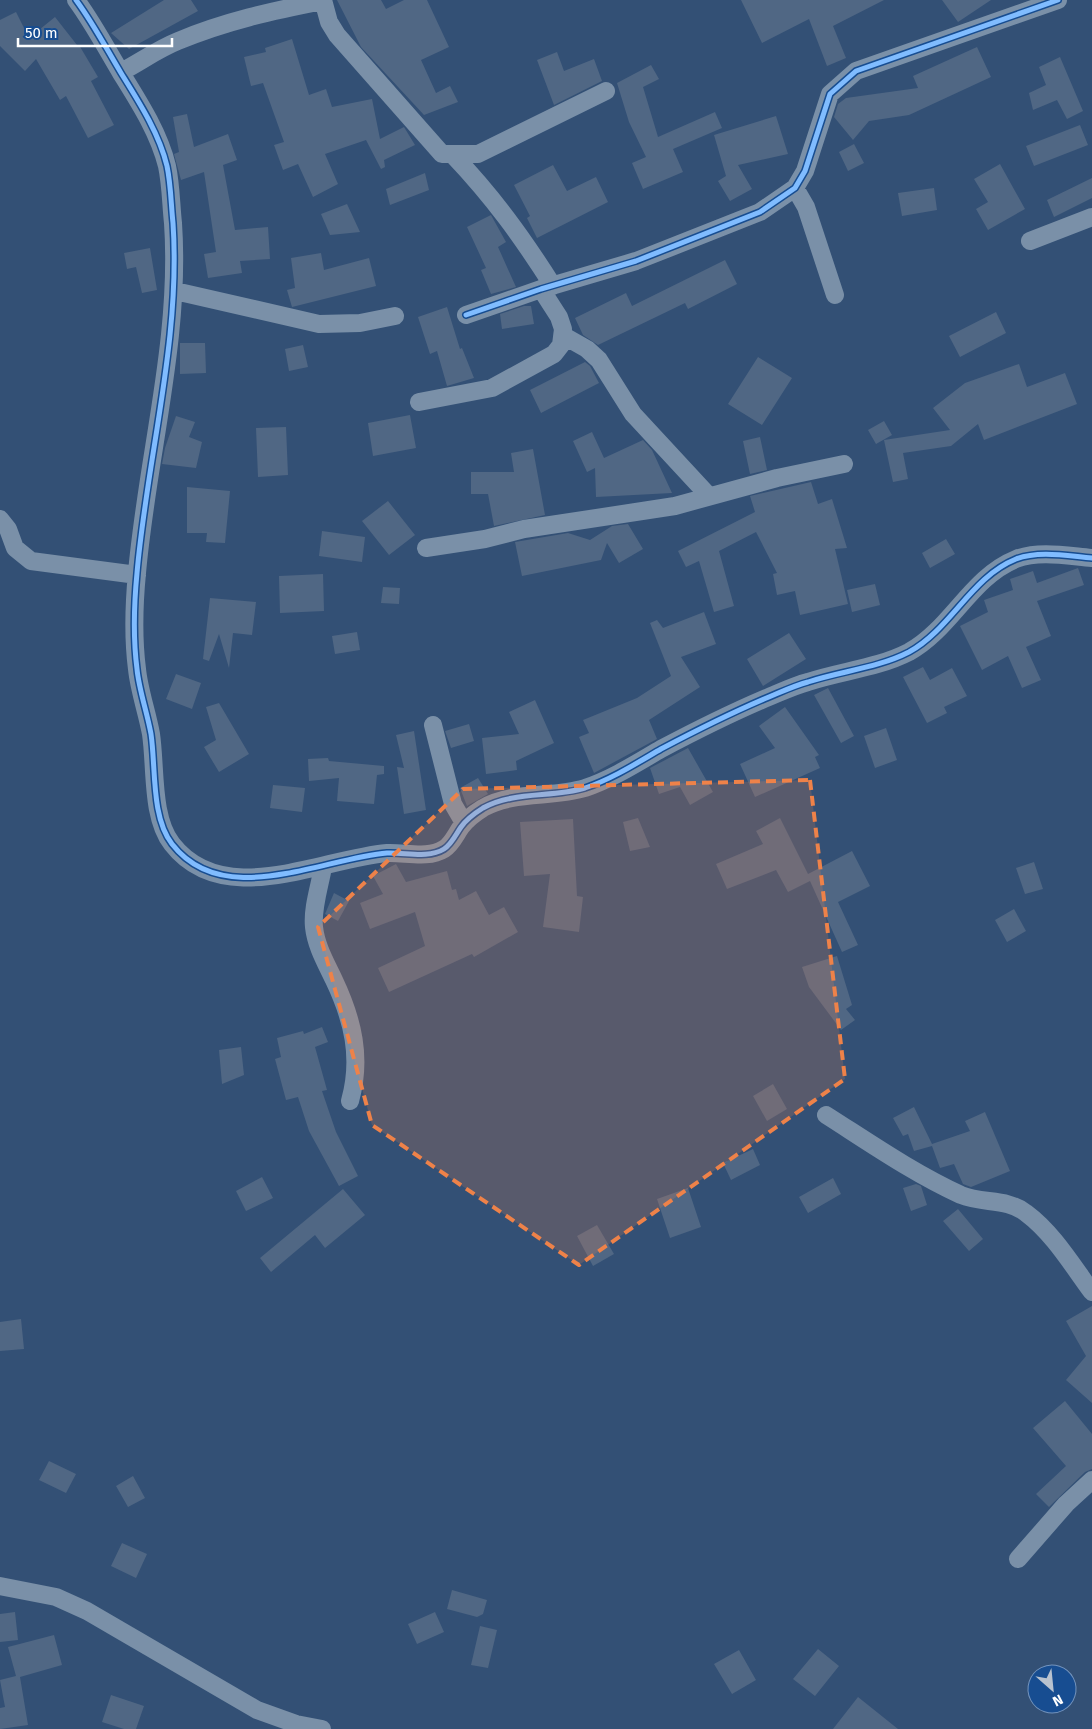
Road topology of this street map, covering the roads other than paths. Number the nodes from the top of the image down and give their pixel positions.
1 (76, 0) edge
2 (1058, 0) edge
3 (323, 1) edge
4 (121, 72) junction
5 (606, 91) dead end
6 (453, 155) junction
7 (795, 188) junction
8 (1092, 218) edge
9 (1030, 241) dead end
10 (547, 287) junction
11 (175, 291) junction
12 (835, 295) dead end
13 (466, 315) dead end
14 (395, 316) dead end
15 (564, 336) junction
16 (420, 402) dead end
17 (844, 464) dead end
18 (708, 495) junction
19 (0, 519) edge
20 (426, 548) dead end
21 (1092, 558) edge
22 (137, 575) junction
23 (433, 725) dead end
24 (464, 823) junction
25 (323, 867) junction
26 (350, 1101) dead end
27 (826, 1115) dead end
28 (1092, 1292) edge
29 (1092, 1480) edge
30 (1018, 1559) dead end
31 (0, 1586) edge
32 (322, 1729) edge

1 - 4 street
2 - 7 street
3 - 4 street
3 - 6 street
4 - 11 street
5 - 6 street
6 - 10 street
7 - 10 street
7 - 12 street
8 - 9 street
10 - 13 street
10 - 15 street
11 - 14 street
11 - 22 street
15 - 16 street
15 - 18 street
17 - 18 street
18 - 20 street
19 - 22 street
21 - 24 street
22 - 25 street
23 - 24 street
24 - 25 street
25 - 26 street
27 - 28 street
29 - 30 street
31 - 32 street

